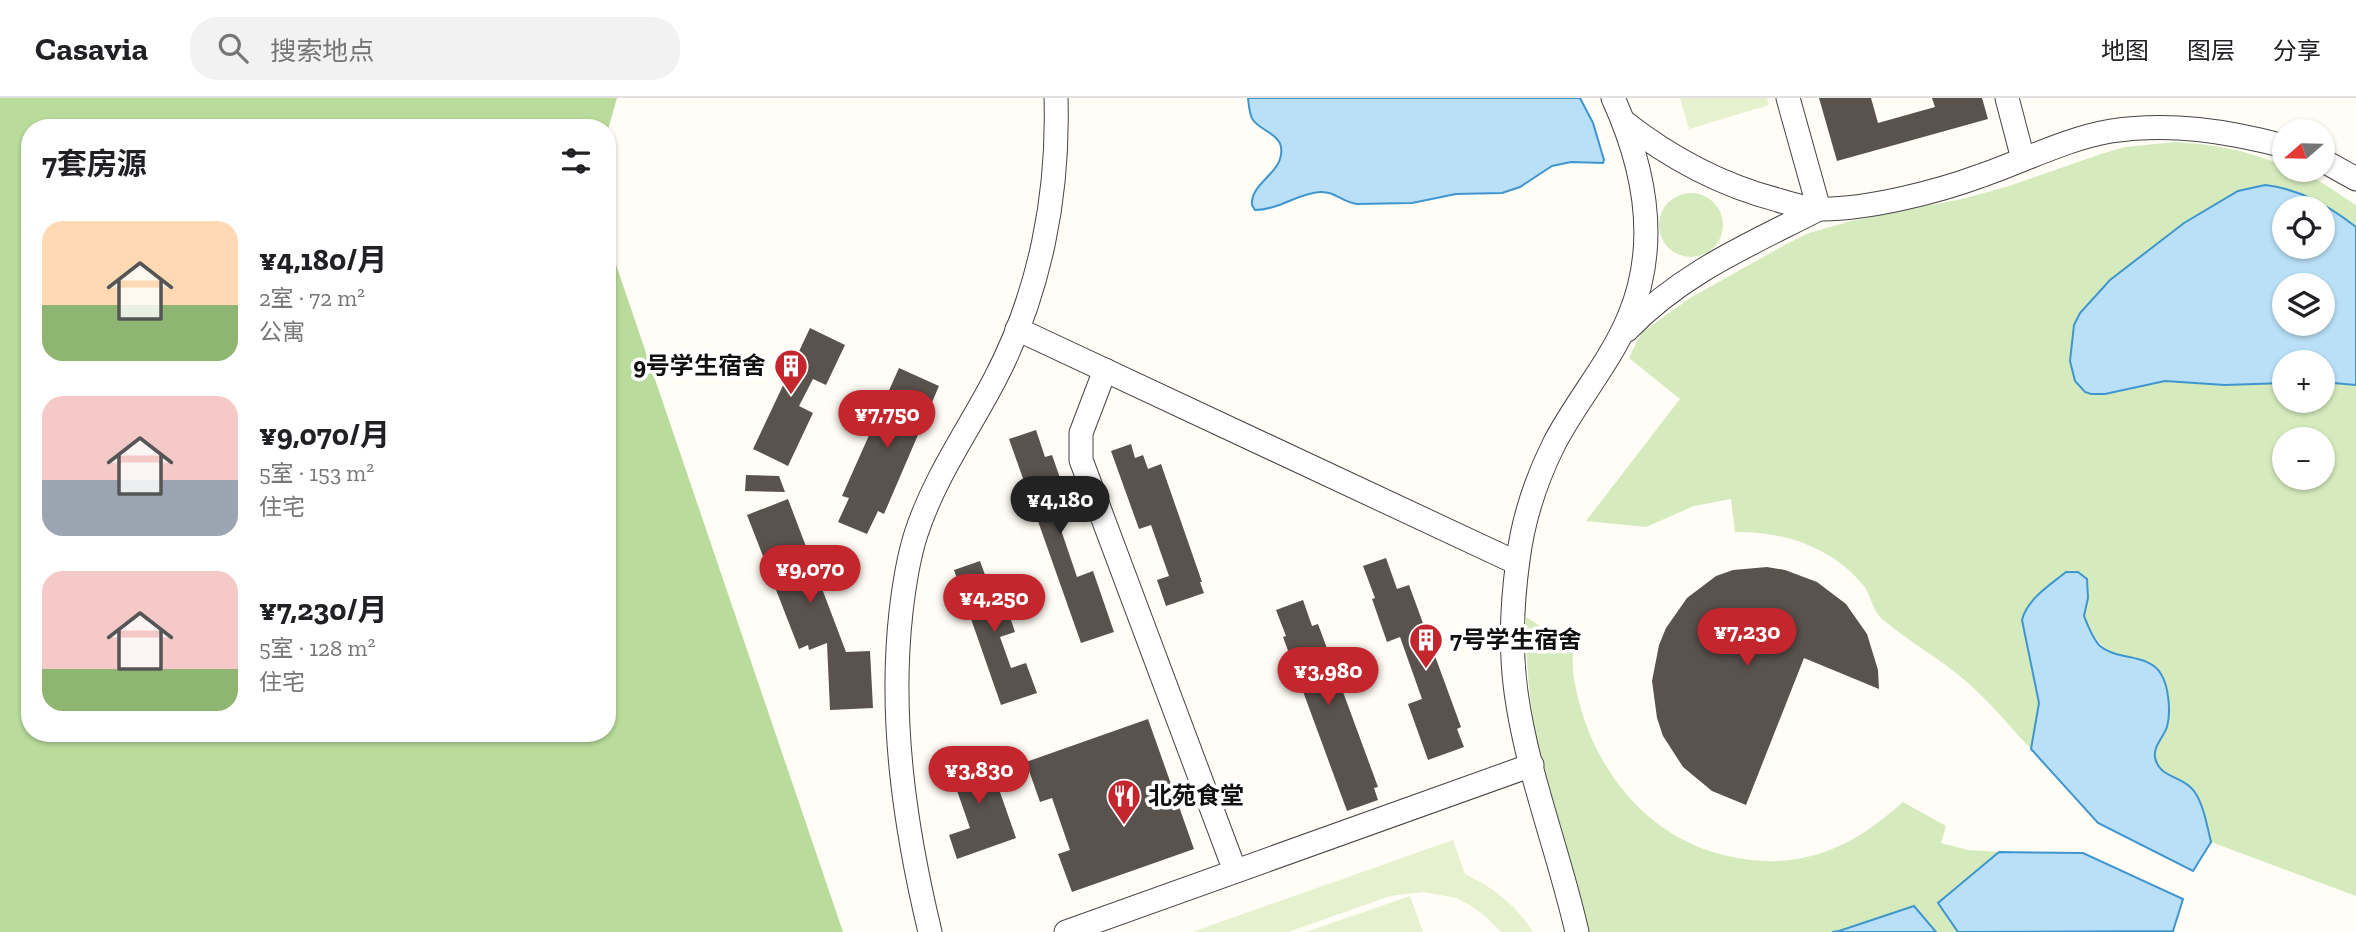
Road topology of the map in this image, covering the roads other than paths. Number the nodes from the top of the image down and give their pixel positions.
1 (1056, 98) edge
2 (1612, 98) edge
3 (1788, 98) edge
4 (2007, 98) edge
5 (1623, 121) junction
6 (2272, 143) edge
7 (2023, 159) junction
8 (2335, 167) edge
9 (2356, 179) edge
10 (1819, 209) junction
11 (1017, 329) junction
12 (1618, 340) junction
13 (1105, 370) junction
14 (1517, 563) junction
15 (1532, 765) junction
16 (1235, 871) junction
17 (930, 932) edge
18 (1066, 932) edge
19 (1577, 932) edge

1 - 11 lane
2 - 5 lane
3 - 10 lane
4 - 7 lane
5 - 10 lane
5 - 12 lane
6 - 7 lane
7 - 10 lane
8 - 9 lane
10 - 12 lane
11 - 13 lane
11 - 17 lane
12 - 14 lane
13 - 14 lane
13 - 16 lane
14 - 15 lane
15 - 16 lane
15 - 19 lane
16 - 18 lane

